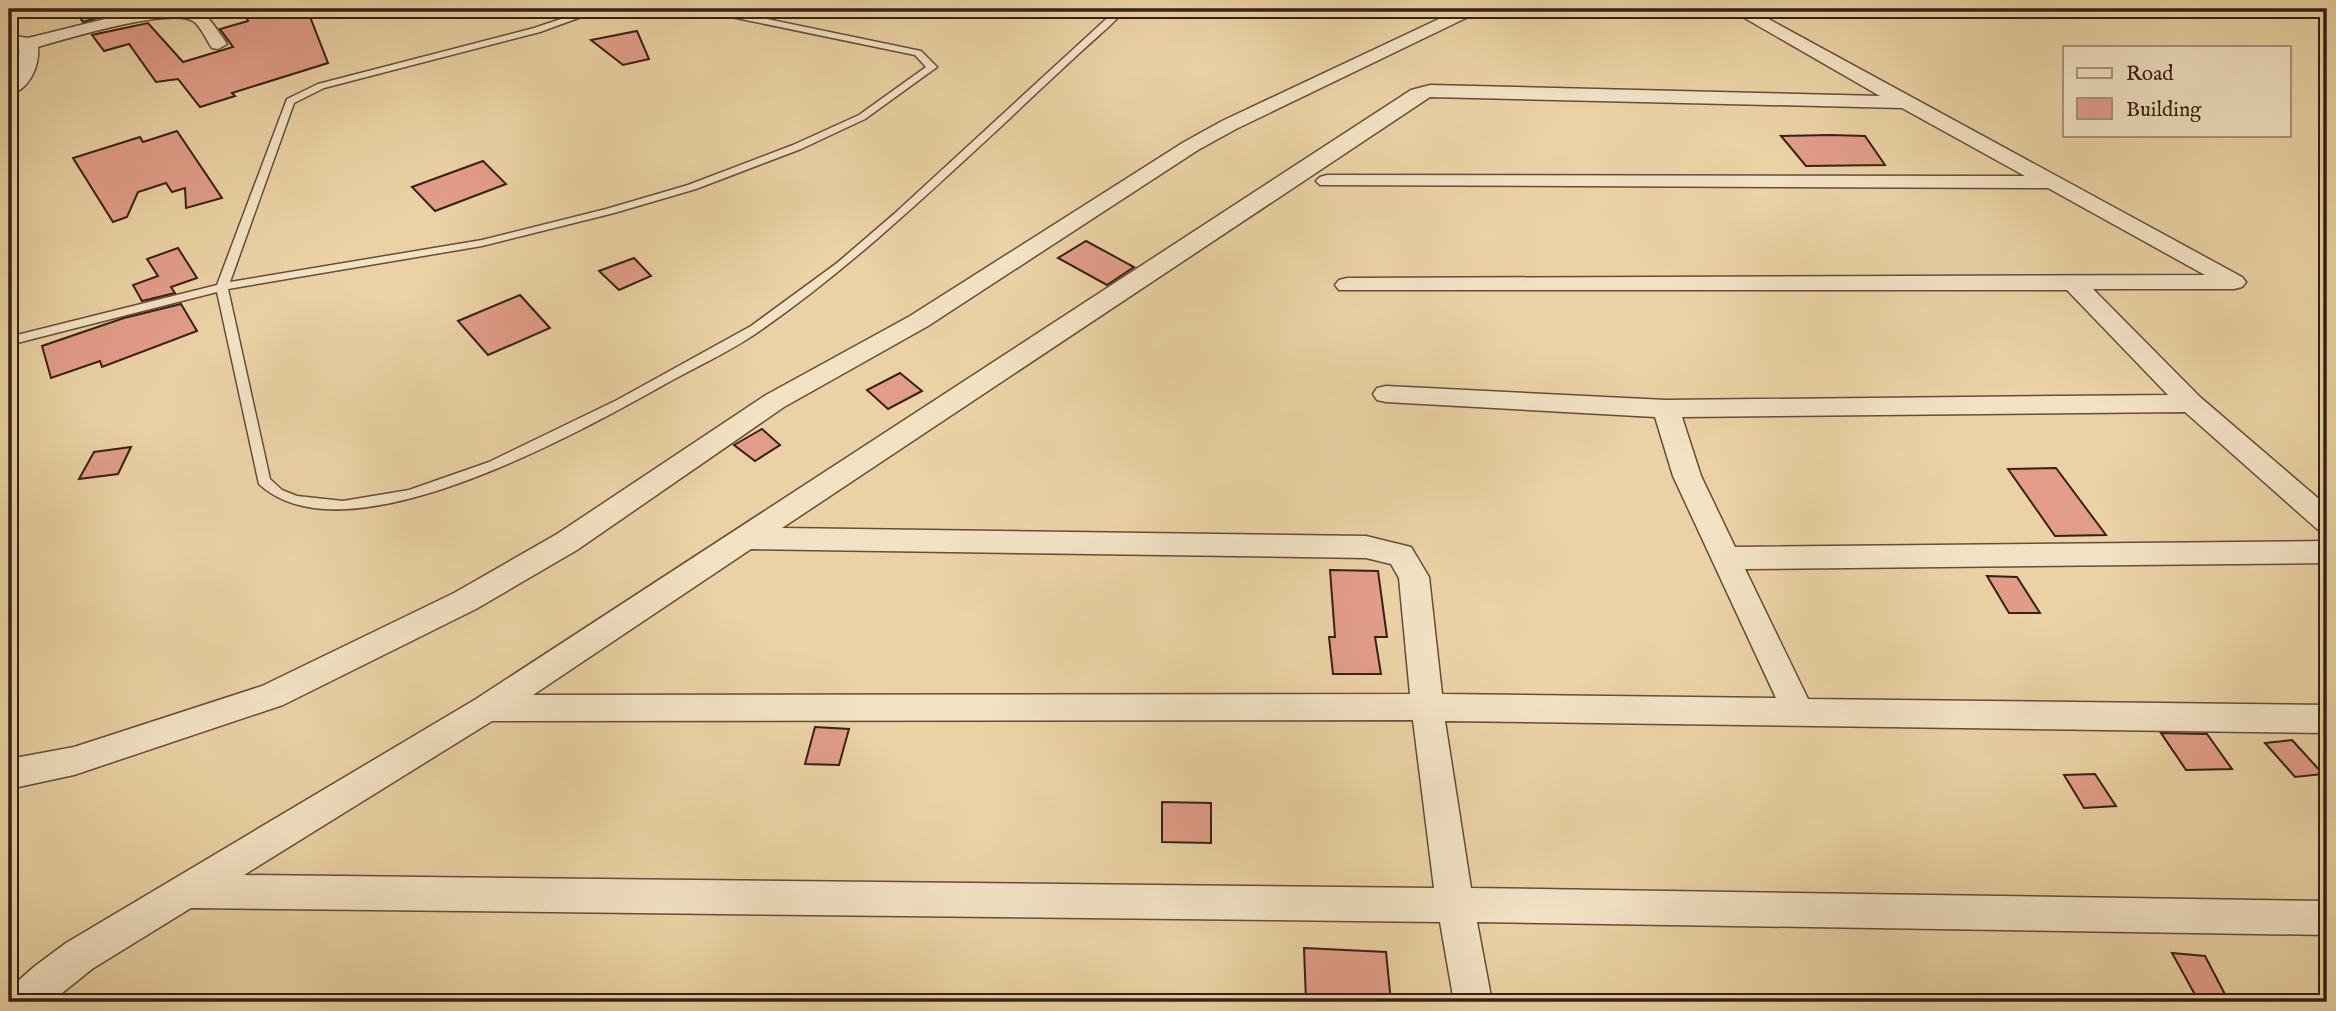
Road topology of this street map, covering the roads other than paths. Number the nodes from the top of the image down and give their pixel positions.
1 (599, 9) edge
2 (707, 9) edge
3 (1122, 9) edge
4 (1738, 9) edge
5 (1460, 14) dead end
6 (9, 39) edge
7 (28, 44) junction
8 (218, 44) dead end
9 (9, 89) edge
10 (1903, 103) junction
11 (1327, 181) dead end
12 (2056, 183) junction
13 (2073, 282) junction
14 (1347, 285) dead end
15 (222, 287) junction
16 (9, 341) edge
17 (1386, 394) dead end
18 (2191, 403) junction
19 (1666, 409) junction
20 (2327, 523) edge
21 (749, 538) junction
22 (2327, 552) edge
23 (1728, 558) junction
24 (1427, 707) junction
25 (487, 708) junction
26 (1799, 713) junction
27 (2327, 719) edge
28 (9, 774) edge
29 (184, 891) junction
30 (1455, 905) junction
31 (2327, 918) edge
32 (24, 1002) edge
33 (1473, 1002) edge

1 - 15 lane
2 - 15 lane
3 - 15 lane
4 - 10 street
5 - 28 street
6 - 7 street
7 - 8 street
7 - 9 street
10 - 12 street
10 - 21 street
11 - 12 street
12 - 13 street
13 - 14 street
13 - 18 street
15 - 16 lane
17 - 19 street
18 - 19 street
18 - 20 street
19 - 23 street
21 - 24 street
21 - 25 street
22 - 23 street
23 - 26 street
24 - 25 street
24 - 26 street
24 - 30 street
25 - 29 street
26 - 27 street
29 - 30 street
29 - 32 street
30 - 31 street
30 - 33 street

